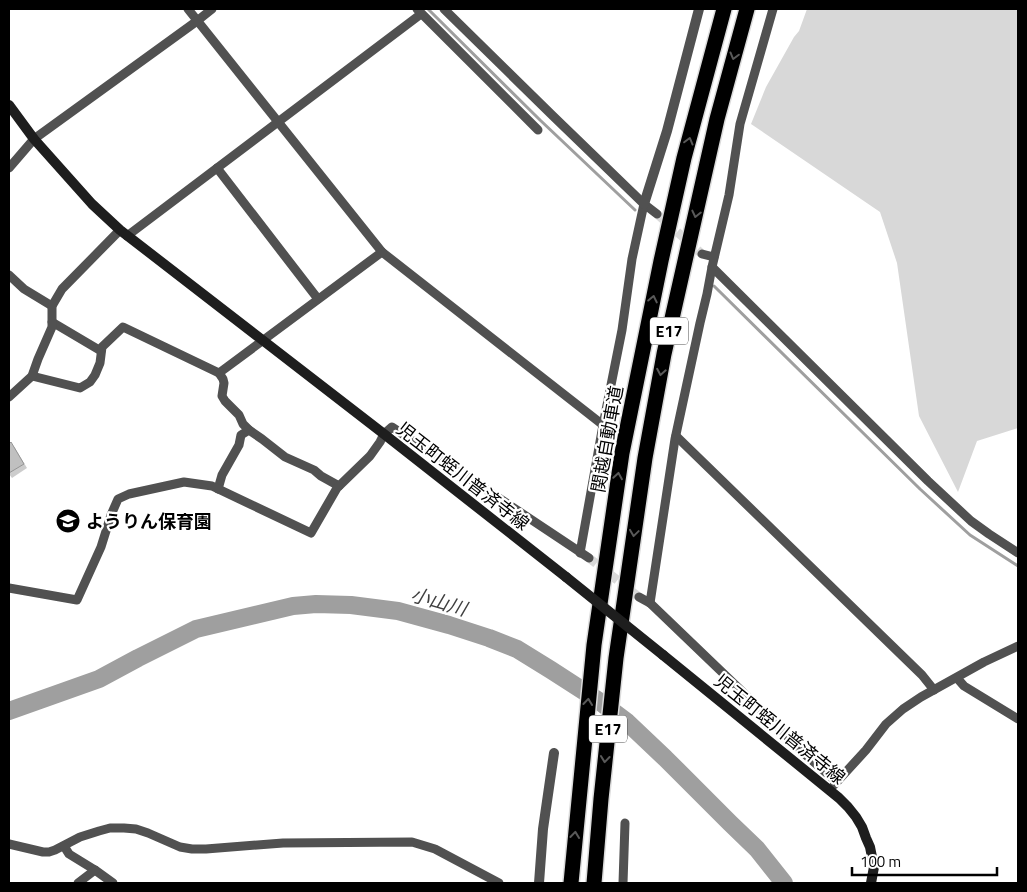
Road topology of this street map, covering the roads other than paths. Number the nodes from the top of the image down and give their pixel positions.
1 (188, 9) edge
2 (212, 9) edge
3 (444, 9) edge
4 (699, 9) edge
5 (724, 9) edge
6 (747, 9) edge
7 (772, 9) edge
8 (419, 11) edge
9 (198, 21) junction
10 (9, 106) edge
11 (278, 121) junction
12 (538, 130) dead end
13 (34, 139) junction
14 (9, 168) edge
15 (217, 168) junction
16 (644, 204) junction
17 (657, 214) tunnel mouth
18 (124, 233) junction
19 (382, 252) junction
20 (702, 254) tunnel mouth
21 (714, 257) junction
22 (712, 267) junction
23 (9, 275) edge
24 (318, 299) junction
25 (52, 306) junction
26 (52, 322) junction
27 (263, 340) junction
28 (101, 351) junction
29 (219, 373) junction
30 (32, 376) junction
31 (9, 397) edge
32 (603, 425) junction
33 (249, 430) junction
34 (384, 434) junction
35 (676, 436) junction
36 (339, 486) junction
37 (218, 489) junction
38 (580, 553) junction
39 (1018, 553) edge
40 (589, 558) tunnel mouth
41 (9, 588) edge
42 (639, 597) tunnel mouth
43 (650, 603) junction
44 (1018, 646) edge
45 (957, 678) junction
46 (934, 690) junction
47 (1018, 719) edge
48 (554, 753) dead end
49 (837, 782) junction
50 (830, 790) junction
51 (624, 823) dead end
52 (9, 844) edge
53 (64, 846) junction
54 (95, 870) junction
55 (78, 883) edge
56 (113, 883) edge
57 (499, 883) edge
58 (539, 883) edge
59 (571, 883) edge
60 (594, 883) edge
61 (623, 883) edge
62 (871, 883) edge

1 - 9 street
2 - 9 street
3 - 16 street
4 - 16 street
59 -> 5 highway, 関越自動車道 / E17
6 -> 60 highway, E17
7 - 21 street
8 - 11 street
8 - 12 street
9 - 11 street
9 - 13 street
10 - 13 main road, 児玉町蛭川普済寺線
11 - 15 street
11 - 19 street
13 - 14 street
13 - 18 main road, 児玉町蛭川普済寺線
15 - 18 street
15 - 24 street
16 - 17 street
16 - 32 street
18 - 25 street
18 - 27 main road, 児玉町蛭川普済寺線
19 - 24 street
19 - 32 street
20 - 21 street
21 - 22 street
22 - 35 street
22 - 39 street
23 - 25 street
24 - 27 street
25 - 26 street
26 - 28 street
26 - 30 street
27 - 29 street
27 - 34 main road, 児玉町蛭川普済寺線
28 - 29 street
28 - 30 street
29 - 33 street
30 - 31 street
32 - 38 street
33 - 36 street
33 - 37 street
34 - 36 street
34 - 38 street
34 - 50 main road, 児玉町蛭川普済寺線, bridge
35 - 43 street
35 - 46 street
36 - 37 street
37 - 41 street
38 - 40 street
42 - 43 street
43 - 49 street
44 - 45 street
45 - 46 street
45 - 47 street
46 - 49 street
48 - 58 street
49 - 50 street
50 - 62 main road, 児玉町蛭川普済寺線
51 - 61 street
52 - 53 street
53 - 54 street
53 - 57 street
54 - 55 street
54 - 56 street

